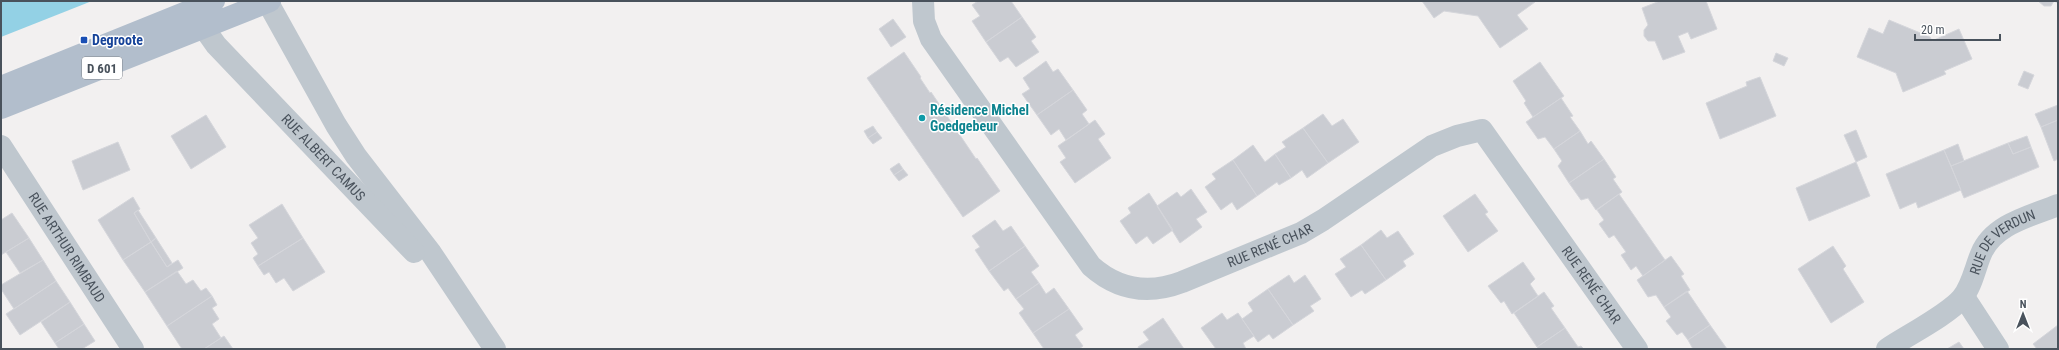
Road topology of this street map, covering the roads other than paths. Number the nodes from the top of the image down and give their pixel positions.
1 (268, 1) edge
2 (923, 1) edge
3 (205, 13) edge
4 (1, 87) edge
5 (1, 108) edge
6 (1, 146) edge
7 (2058, 205) edge
8 (1964, 297) junction
9 (462, 300) junction
10 (133, 349) edge
11 (495, 349) edge
12 (1637, 349) edge
13 (1887, 349) edge
14 (1998, 349) edge

1 - 3 main road, D 601
1 - 9 street, RUE ALBERT CAMUS
2 - 12 street, RUE RENÉ CHAR
3 - 4 main road, D 601
3 - 5 main road, D 601
3 - 9 street, RUE ALBERT CAMUS
6 - 10 street, RUE ARTHUR RIMBAUD
7 - 8 street, RUE DE VERDUN
8 - 13 street, RUE DE VERDUN
8 - 14 street, RUE DE VERDUN
9 - 11 street, RUE ALBERT CAMUS

